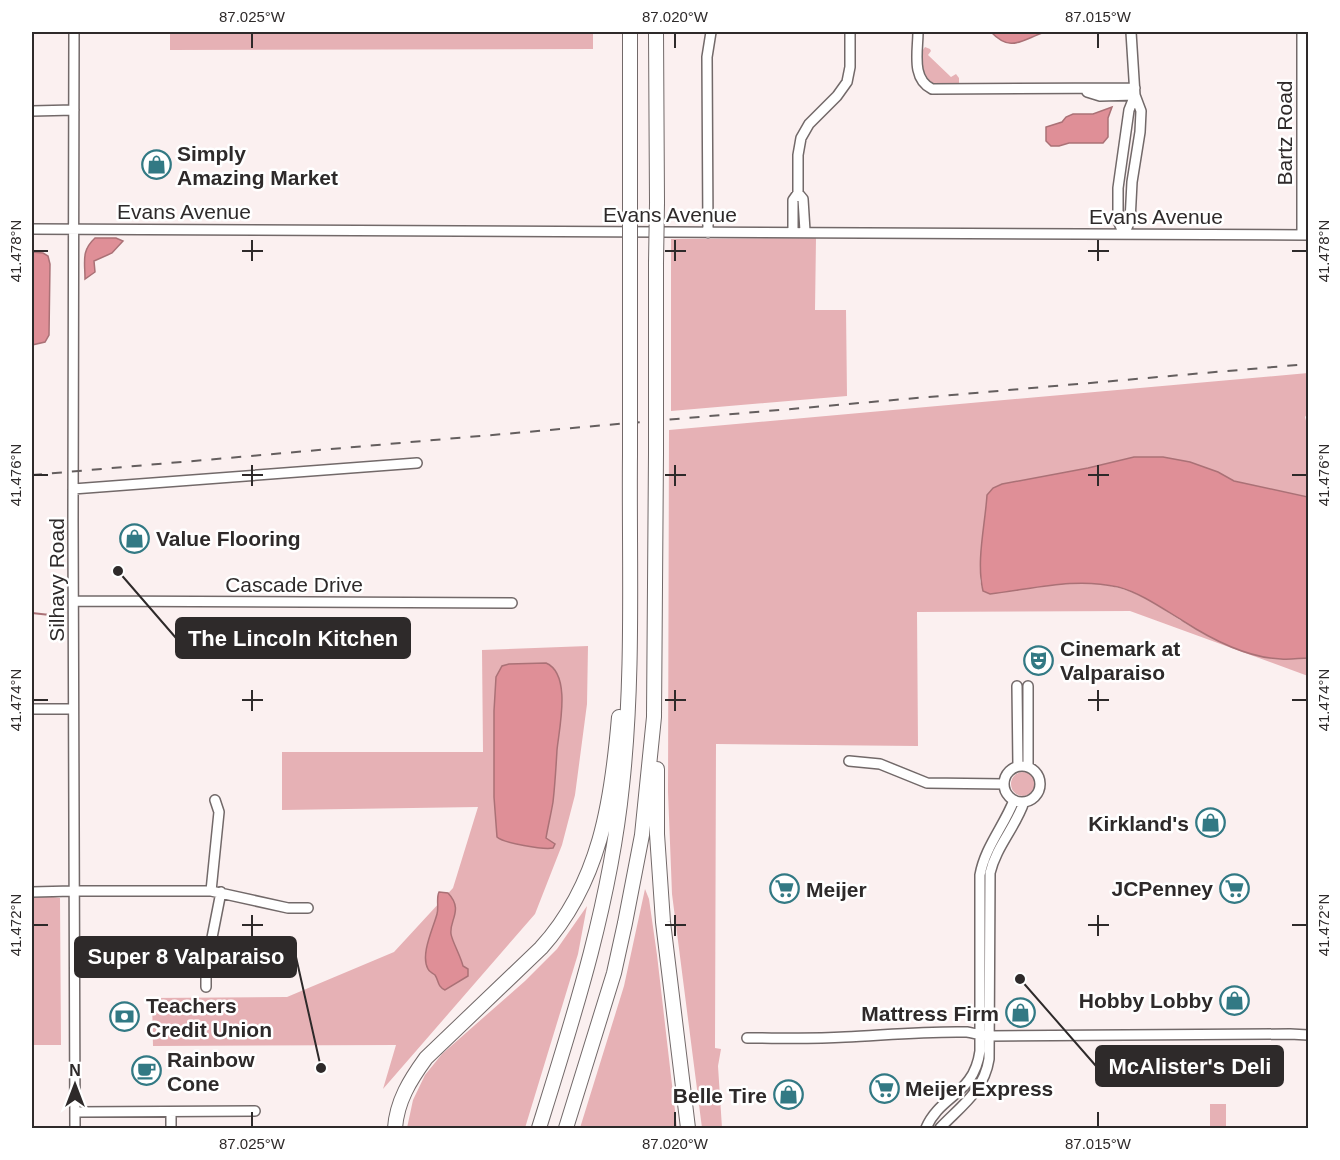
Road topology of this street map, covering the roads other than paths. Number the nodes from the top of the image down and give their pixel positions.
1 (74, 32) edge
2 (630, 32) edge
3 (656, 32) edge
4 (711, 32) edge
5 (850, 32) edge
6 (918, 32) edge
7 (1131, 32) edge
8 (1302, 32) edge
9 (1135, 92) junction
10 (74, 110) junction
11 (32, 111) edge
12 (798, 193) junction
13 (32, 229) edge
14 (74, 229) junction
15 (793, 231) junction
16 (805, 231) junction
17 (708, 232) junction
18 (1124, 234) junction
19 (1305, 235) edge
20 (417, 463) dead end
21 (73, 489) junction
22 (75, 601) junction
23 (512, 603) dead end
24 (629, 625) junction
25 (1022, 686) dead end
26 (32, 709) edge
27 (73, 709) junction
28 (654, 717) junction
29 (849, 761) dead end
30 (1023, 766) junction
31 (1004, 784) junction
32 (215, 800) dead end
33 (1014, 800) junction
34 (1024, 802) junction
35 (73, 891) junction
36 (210, 891) junction
37 (32, 892) edge
38 (221, 892) junction
39 (308, 908) dead end
40 (206, 987) dead end
41 (1308, 1035) edge
42 (984, 1036) junction
43 (747, 1038) dead end
44 (960, 1092) junction
45 (255, 1111) dead end
46 (75, 1112) junction
47 (171, 1112) junction
48 (948, 1120) junction
49 (75, 1128) edge
50 (171, 1128) edge
51 (395, 1128) edge
52 (539, 1128) edge
53 (566, 1128) edge
54 (688, 1128) edge
55 (926, 1128) edge
56 (940, 1128) edge

1 - 10 street, Silhavy Road
2 - 24 highway, bridge
3 - 28 highway, bridge
4 - 17 street
5 - 12 street
6 - 9 street
7 - 9 street
8 - 19 street, Bartz Road
9 - 18 street
10 - 11 street
10 - 14 street, Silhavy Road
12 - 15 street
12 - 16 street
13 - 14 street, Evans Avenue
14 - 17 street, Evans Avenue
14 - 21 street, Silhavy Road
15 - 16 street, Evans Avenue
15 - 17 street, Evans Avenue
16 - 18 street, Evans Avenue
18 - 19 street, Evans Avenue
20 - 21 street
21 - 22 street, Silhavy Road
22 - 23 street, Cascade Drive
22 - 27 street, Silhavy Road
24 - 51 highway
24 - 52 highway
25 - 30 street
26 - 27 street
27 - 35 street, Silhavy Road
28 - 53 highway
28 - 54 highway
29 - 31 street
30 - 31 street
30 - 34 street
31 - 33 street
32 - 36 street
33 - 34 street
33 - 42 street
34 - 42 street
35 - 36 street
35 - 37 street
35 - 46 street, Silhavy Road
36 - 38 street
38 - 39 street
38 - 40 street
41 - 42 street
42 - 43 street
42 - 44 street
42 - 48 street
44 - 48 street
44 - 55 street
45 - 47 street
46 - 47 street
46 - 49 street, Silhavy Road
47 - 50 street
48 - 56 street

